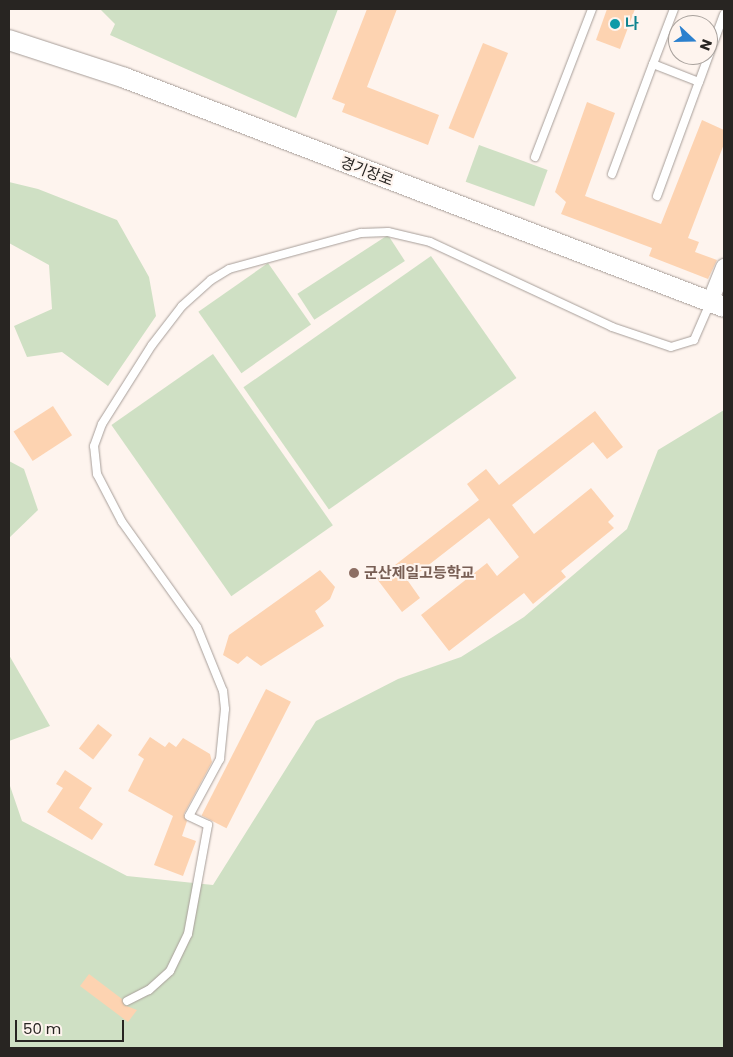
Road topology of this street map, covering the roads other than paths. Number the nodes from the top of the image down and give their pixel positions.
1 (592, 9) edge
2 (674, 9) edge
3 (724, 14) edge
4 (9, 40) edge
5 (653, 64) junction
6 (699, 82) junction
7 (535, 158) dead end
8 (612, 174) dead end
9 (657, 196) dead end
10 (724, 267) edge
11 (717, 305) edge
12 (127, 1001) dead end

1 - 7 lane
2 - 5 lane
3 - 6 lane
4 - 11 street, 경기장로
5 - 6 lane
5 - 8 lane
6 - 9 lane
10 - 11 street
11 - 12 lane

